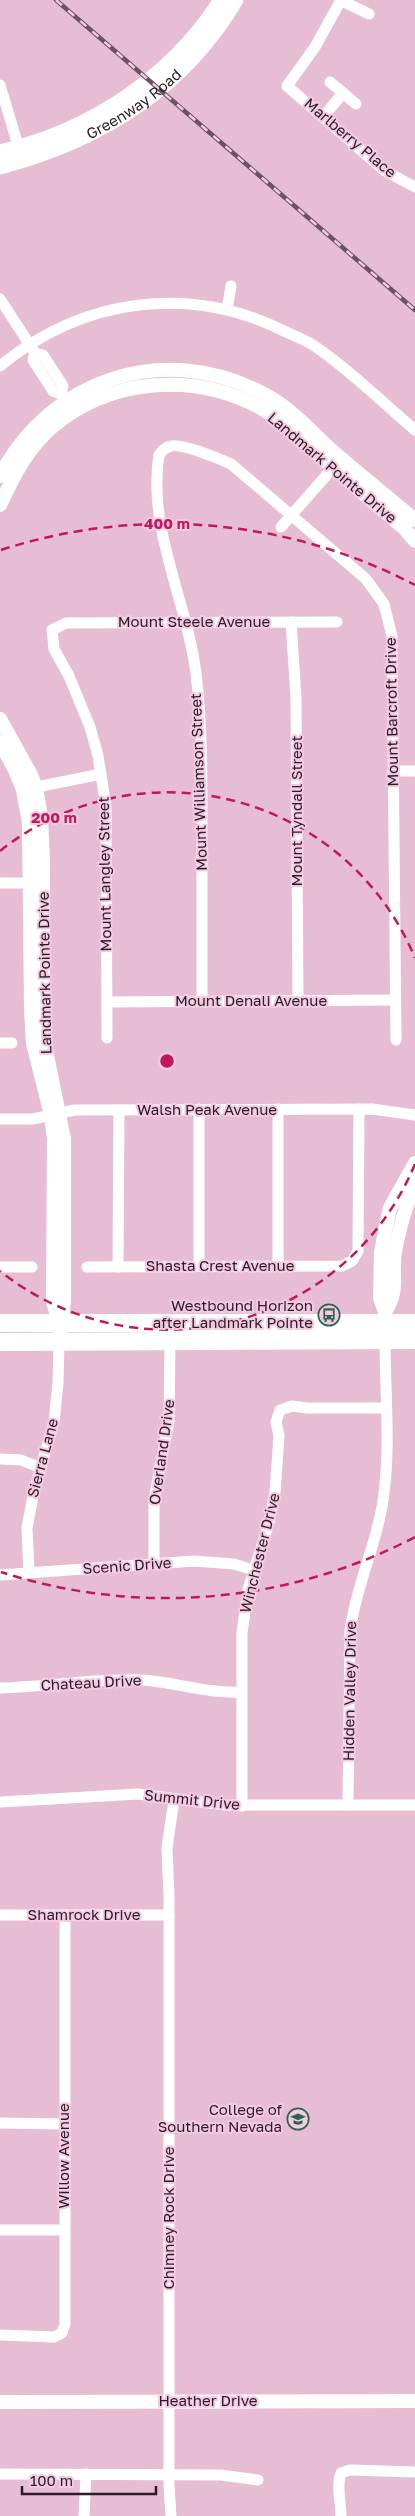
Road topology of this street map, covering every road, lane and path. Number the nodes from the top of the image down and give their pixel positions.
1 (221, 0) edge
2 (236, 0) edge
3 (340, 0) edge
4 (369, 14) dead end
5 (330, 82) dead end
6 (0, 85) edge
7 (343, 93) junction
8 (356, 104) dead end
9 (324, 117) junction
10 (0, 152) edge
11 (21, 154) junction
12 (0, 167) edge
13 (415, 174) edge
14 (412, 186) edge
15 (231, 286) dead end
16 (0, 299) edge
17 (227, 309) junction
18 (32, 349) junction
19 (0, 366) edge
20 (66, 403) junction
21 (415, 430) edge
22 (164, 449) joint
23 (337, 463) junction
24 (0, 476) edge
25 (0, 504) edge
26 (291, 516) junction
27 (415, 520) edge
28 (281, 527) dead end
29 (415, 541) edge
30 (187, 622) junction
31 (291, 622) junction
32 (338, 622) dead end
33 (52, 630) joint
34 (0, 719) edge
35 (0, 742) edge
36 (393, 771) junction
37 (415, 771) edge
38 (102, 774) junction
39 (29, 788) junction
40 (0, 883) edge
41 (36, 883) junction
42 (298, 1000) junction
43 (395, 1000) junction
44 (202, 1001) junction
45 (107, 1002) junction
46 (107, 1038) dead end
47 (396, 1040) dead end
48 (0, 1043) edge
49 (12, 1043) dead end
50 (278, 1109) junction
51 (358, 1109) junction
52 (119, 1110) junction
53 (198, 1110) junction
54 (55, 1114) junction
55 (415, 1115) edge
56 (0, 1119) edge
57 (415, 1163) edge
58 (415, 1184) edge
59 (32, 1266) dead end
60 (118, 1266) junction
61 (199, 1266) junction
62 (278, 1266) junction
63 (0, 1267) edge
64 (87, 1267) dead end
65 (385, 1317) junction
66 (415, 1322) edge
67 (0, 1323) edge
68 (60, 1323) junction
69 (385, 1340) junction
70 (415, 1340) edge
71 (170, 1341) junction
72 (0, 1342) edge
73 (59, 1342) junction
74 (386, 1408) junction
75 (0, 1459) edge
76 (41, 1468) junction
77 (154, 1564) junction
78 (254, 1570) junction
79 (29, 1573) junction
80 (0, 1575) edge
81 (0, 1688) edge
82 (242, 1692) junction
83 (174, 1800) junction
84 (0, 1802) edge
85 (348, 1805) junction
86 (415, 1805) edge
87 (242, 1806) junction
88 (65, 1914) junction
89 (0, 1915) edge
90 (169, 1915) junction
91 (0, 2124) edge
92 (64, 2124) junction
93 (0, 2230) edge
94 (64, 2230) junction
95 (0, 2336) edge
96 (415, 2400) edge
97 (0, 2402) edge
98 (169, 2402) junction
99 (415, 2472) edge
100 (0, 2474) edge
101 (86, 2474) junction
102 (169, 2475) junction
103 (258, 2480) dead end
104 (84, 2516) edge
105 (171, 2516) edge
106 (341, 2516) edge

1 - 11 main road, Greenway Road
2 - 11 main road, Greenway Road
3 - 4 street
3 - 9 street, Marlberry Place
5 - 7 street
6 - 11 street
7 - 8 street
7 - 9 street
9 - 14 street, Marlberry Place
10 - 11 main road, Greenway Road
11 - 12 main road, Greenway Road
13 - 14 street
15 - 17 street
16 - 18 street
17 - 18 street
17 - 21 street
18 - 19 street
18 - 20 street
20 - 23 street, Landmark Pointe Drive
20 - 24 street, Landmark Pointe Drive
20 - 25 street, Landmark Pointe Drive
22 - 26 street, Mount Barcroft Drive
22 - 30 street, Mount Williamson Street
23 - 26 street
23 - 27 street, Landmark Pointe Drive
23 - 29 street, Landmark Pointe Drive
26 - 28 street
26 - 36 street, Mount Barcroft Drive
30 - 31 street, Mount Steele Avenue
30 - 33 street, Mount Steele Avenue
30 - 44 street, Mount Williamson Street
31 - 32 street, Mount Steele Avenue
31 - 42 street, Mount Tyndall Street
33 - 38 street, Mount Langley Street
34 - 39 street, Landmark Pointe Drive
35 - 39 street, Landmark Pointe Drive
36 - 37 street
36 - 43 street, Mount Barcroft Drive
38 - 39 street
38 - 45 street, Mount Langley Street
39 - 41 street, Landmark Pointe Drive
40 - 41 street
41 - 54 street, Landmark Pointe Drive
42 - 43 street, Mount Denali Avenue
42 - 44 street, Mount Denali Avenue
43 - 47 street, Mount Barcroft Drive
44 - 45 street, Mount Denali Avenue
45 - 46 street, Mount Langley Street
48 - 49 street
50 - 51 street, Walsh Peak Avenue
50 - 53 street, Walsh Peak Avenue
50 - 62 street
51 - 55 street, Walsh Peak Avenue
51 - 62 street, Shasta Crest Avenue
52 - 53 street, Walsh Peak Avenue
52 - 54 street, Walsh Peak Avenue
52 - 60 street
53 - 61 street
54 - 56 street, Walsh Peak Avenue
54 - 68 street, Landmark Pointe Drive
57 - 65 street
58 - 65 street
59 - 63 street
60 - 61 street, Shasta Crest Avenue
60 - 64 street, Shasta Crest Avenue
61 - 62 street, Shasta Crest Avenue
65 - 66 main road
65 - 68 main road
65 - 69 street
67 - 68 main road
68 - 73 street, Landmark Pointe Drive
69 - 70 main road
69 - 71 main road
69 - 74 street, Hidden Valley Drive
71 - 73 main road
71 - 77 street, Overland Drive
72 - 73 main road
73 - 76 street, Sierra Lane
74 - 78 street, Winchester Drive
74 - 85 street, Hidden Valley Drive
75 - 76 street
76 - 79 street, Sierra Lane
77 - 78 street, Scenic Drive
77 - 79 street, Scenic Drive
78 - 82 street, Winchester Drive
79 - 80 street, Scenic Drive
81 - 82 street, Chateau Drive
82 - 87 street, Winchester Drive
83 - 84 street, Summit Drive
83 - 87 street, Summit Drive
83 - 90 street, Chimney Rock Drive
85 - 86 street, Summit Drive
85 - 87 street, Summit Drive
88 - 89 street, Shamrock Drive
88 - 90 street, Shamrock Drive
88 - 92 street, Willow Avenue
90 - 98 street, Chimney Rock Drive
91 - 92 street
92 - 94 street, Willow Avenue
93 - 94 street
94 - 95 street, Willow Avenue
96 - 98 street, Heather Drive
97 - 98 street, Heather Drive
98 - 102 street, Chimney Rock Drive
99 - 106 street
100 - 101 street
101 - 102 street
101 - 104 street
102 - 103 street
102 - 105 street, Chimney Rock Drive

